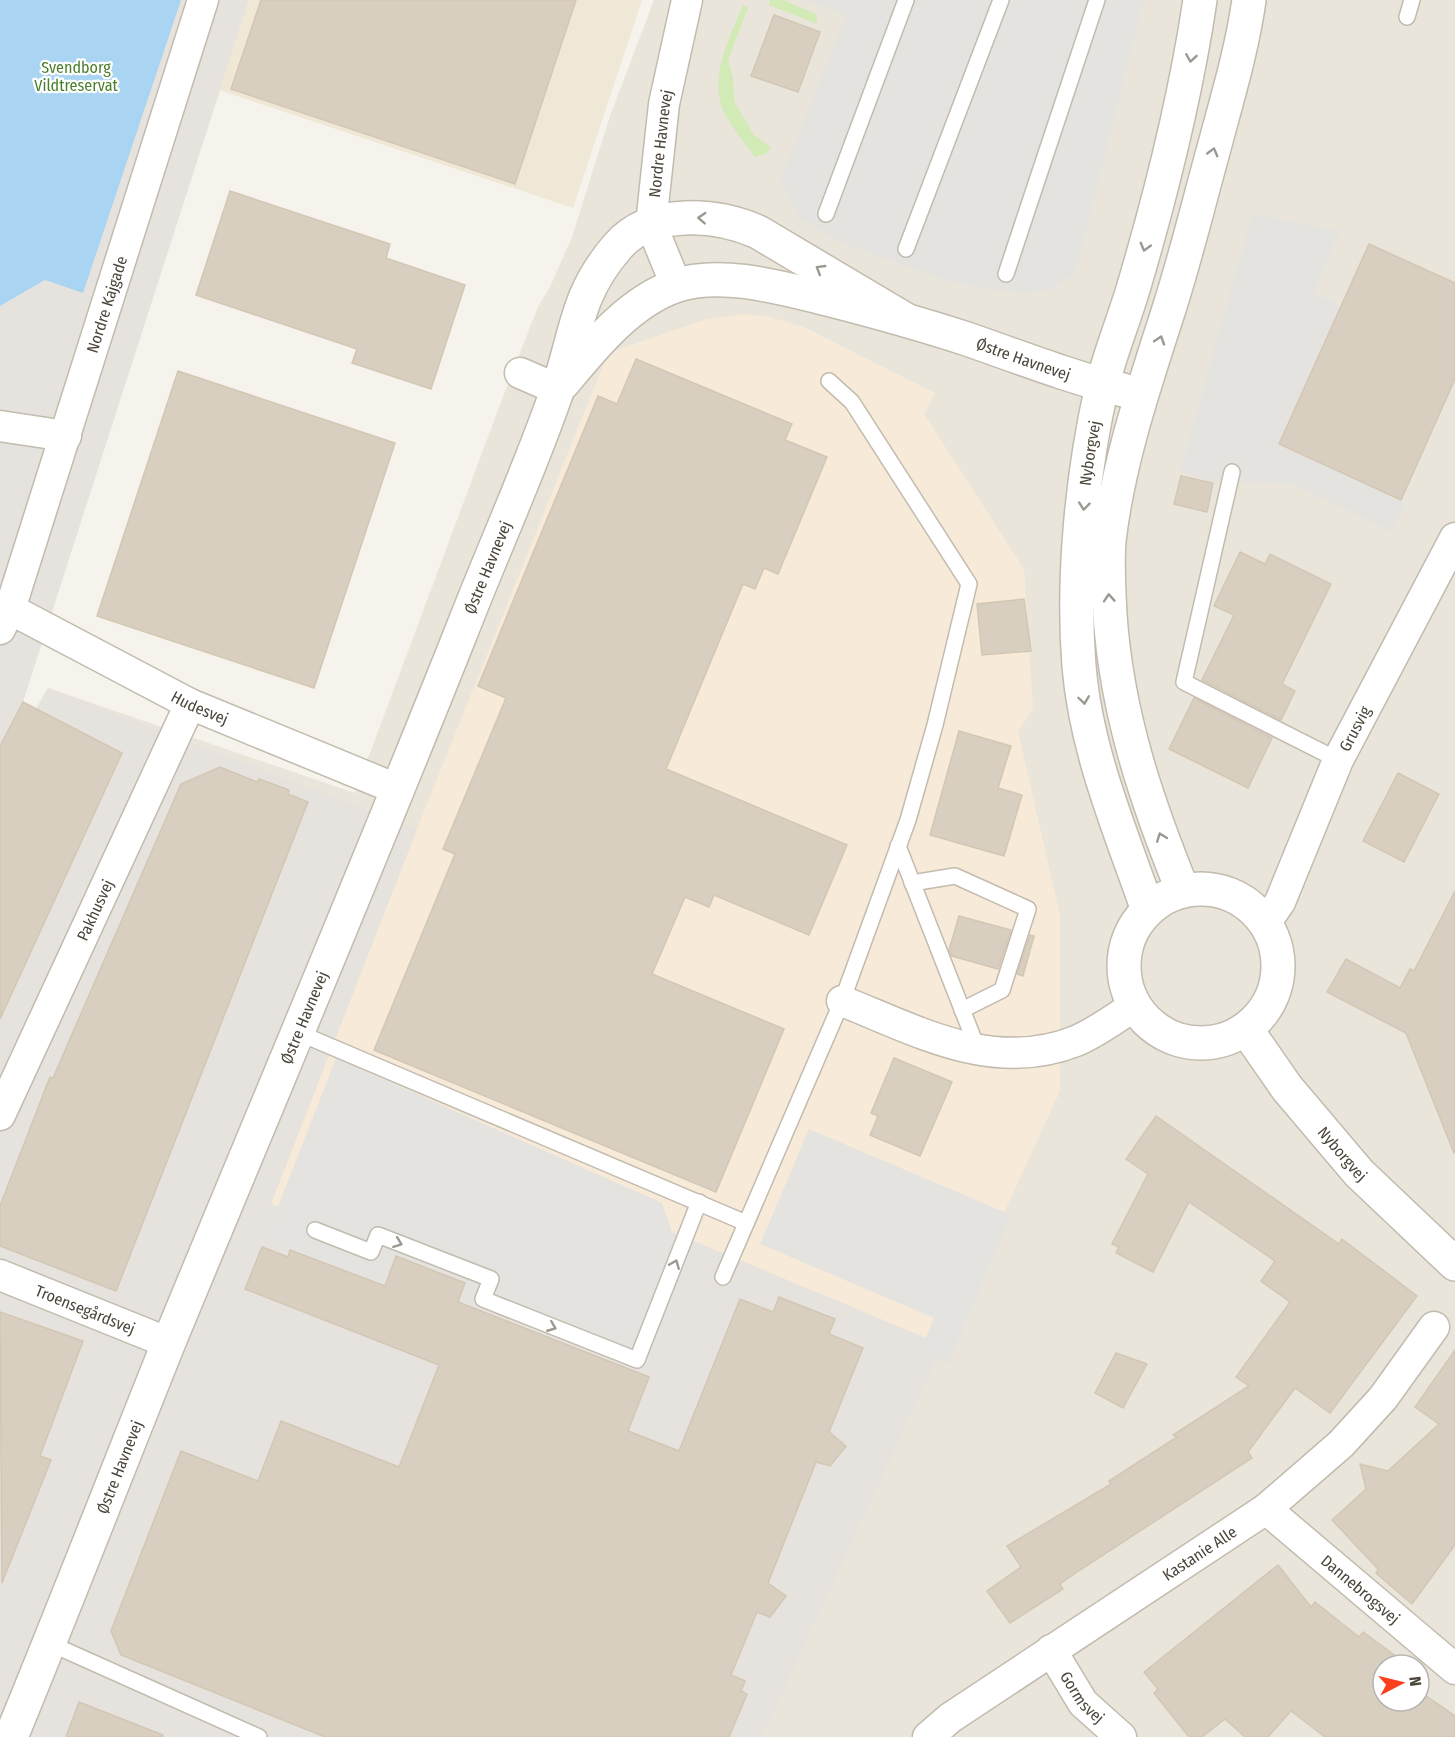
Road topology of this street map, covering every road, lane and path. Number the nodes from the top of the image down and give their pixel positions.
1 (203, 0) edge
2 (687, 0) edge
3 (906, 0) edge
4 (1001, 0) edge
5 (1097, 0) edge
6 (1200, 0) edge
7 (1249, 0) edge
8 (1412, 0) edge
9 (1407, 17) dead end
10 (826, 214) dead end
11 (651, 224) junction
12 (906, 249) dead end
13 (1006, 274) dead end
14 (676, 285) junction
15 (906, 320) junction
16 (520, 373) dead end
17 (829, 381) dead end
18 (1102, 386) junction
19 (557, 389) junction
20 (1142, 395) junction
21 (0, 426) edge
22 (66, 436) junction
23 (1233, 472) dead end
24 (1455, 538) edge
25 (5, 619) edge
26 (190, 704) junction
27 (1338, 760) junction
28 (399, 790) junction
29 (898, 846) junction
30 (912, 883) junction
31 (1183, 891) junction
32 (1148, 910) junction
33 (1263, 920) junction
34 (842, 1001) junction
35 (1135, 1005) junction
36 (962, 1010) junction
37 (1246, 1029) junction
38 (298, 1033) junction
39 (978, 1050) junction
40 (0, 1114) edge
41 (699, 1202) junction
42 (746, 1223) junction
43 (315, 1230) dead end
44 (1455, 1264) edge
45 (0, 1275) edge
46 (723, 1277) dead end
47 (1434, 1327) dead end
48 (169, 1343) junction
49 (1266, 1509) junction
50 (49, 1643) junction
51 (1051, 1650) junction
52 (1455, 1669) edge
53 (11, 1737) edge
54 (259, 1737) edge
55 (927, 1737) edge
56 (1121, 1737) edge

1 - 22 street, Nordre Kajgade
2 - 11 street, Nordre Havnevej
3 - 10 lane
4 - 12 lane
5 - 13 lane
6 -> 18 street, Nyborgvej
20 -> 7 street, Nyborgvej
8 - 9 lane
11 - 14 street, Nordre Havnevej
15 -> 11 street, Østre Havnevej
11 - 19 street, Østre Havnevej
14 - 15 street, Østre Havnevej
14 - 19 street, Østre Havnevej
15 - 18 street, Østre Havnevej
16 - 19 street
17 - 29 lane
18 - 20 street, Østre Havnevej
18 -> 32 street, Nyborgvej
19 - 28 street, Østre Havnevej
31 -> 20 street, Nyborgvej
21 - 22 street
22 - 25 street, Nordre Kajgade
23 - 27 lane
24 - 27 street, Grusvig
25 - 26 street, Hudesvej
26 - 28 street, Hudesvej
26 - 40 street, Pakhusvej
27 - 33 street, Grusvig
28 - 38 street, Østre Havnevej
29 - 30 lane
29 - 34 lane
30 - 36 lane
30 - 36 lane
31 - 32 street
31 - 33 street
32 - 35 street
33 - 37 street
34 - 39 street
34 - 42 lane
35 - 37 street
35 - 39 street
36 - 39 lane
37 - 44 street, Nyborgvej
38 - 41 lane
38 - 48 street, Østre Havnevej
41 - 42 lane
43 -> 41 lane
42 - 46 lane
45 - 48 street, Troensegårdsvej
47 - 49 street, Kastanie Alle
48 - 50 street, Østre Havnevej
49 - 51 street, Kastanie Alle
49 - 52 street, Dannebrogsvej
50 - 53 street, Østre Havnevej
50 - 54 lane
51 - 55 street, Kastanie Alle
51 - 56 street, Gormsvej

